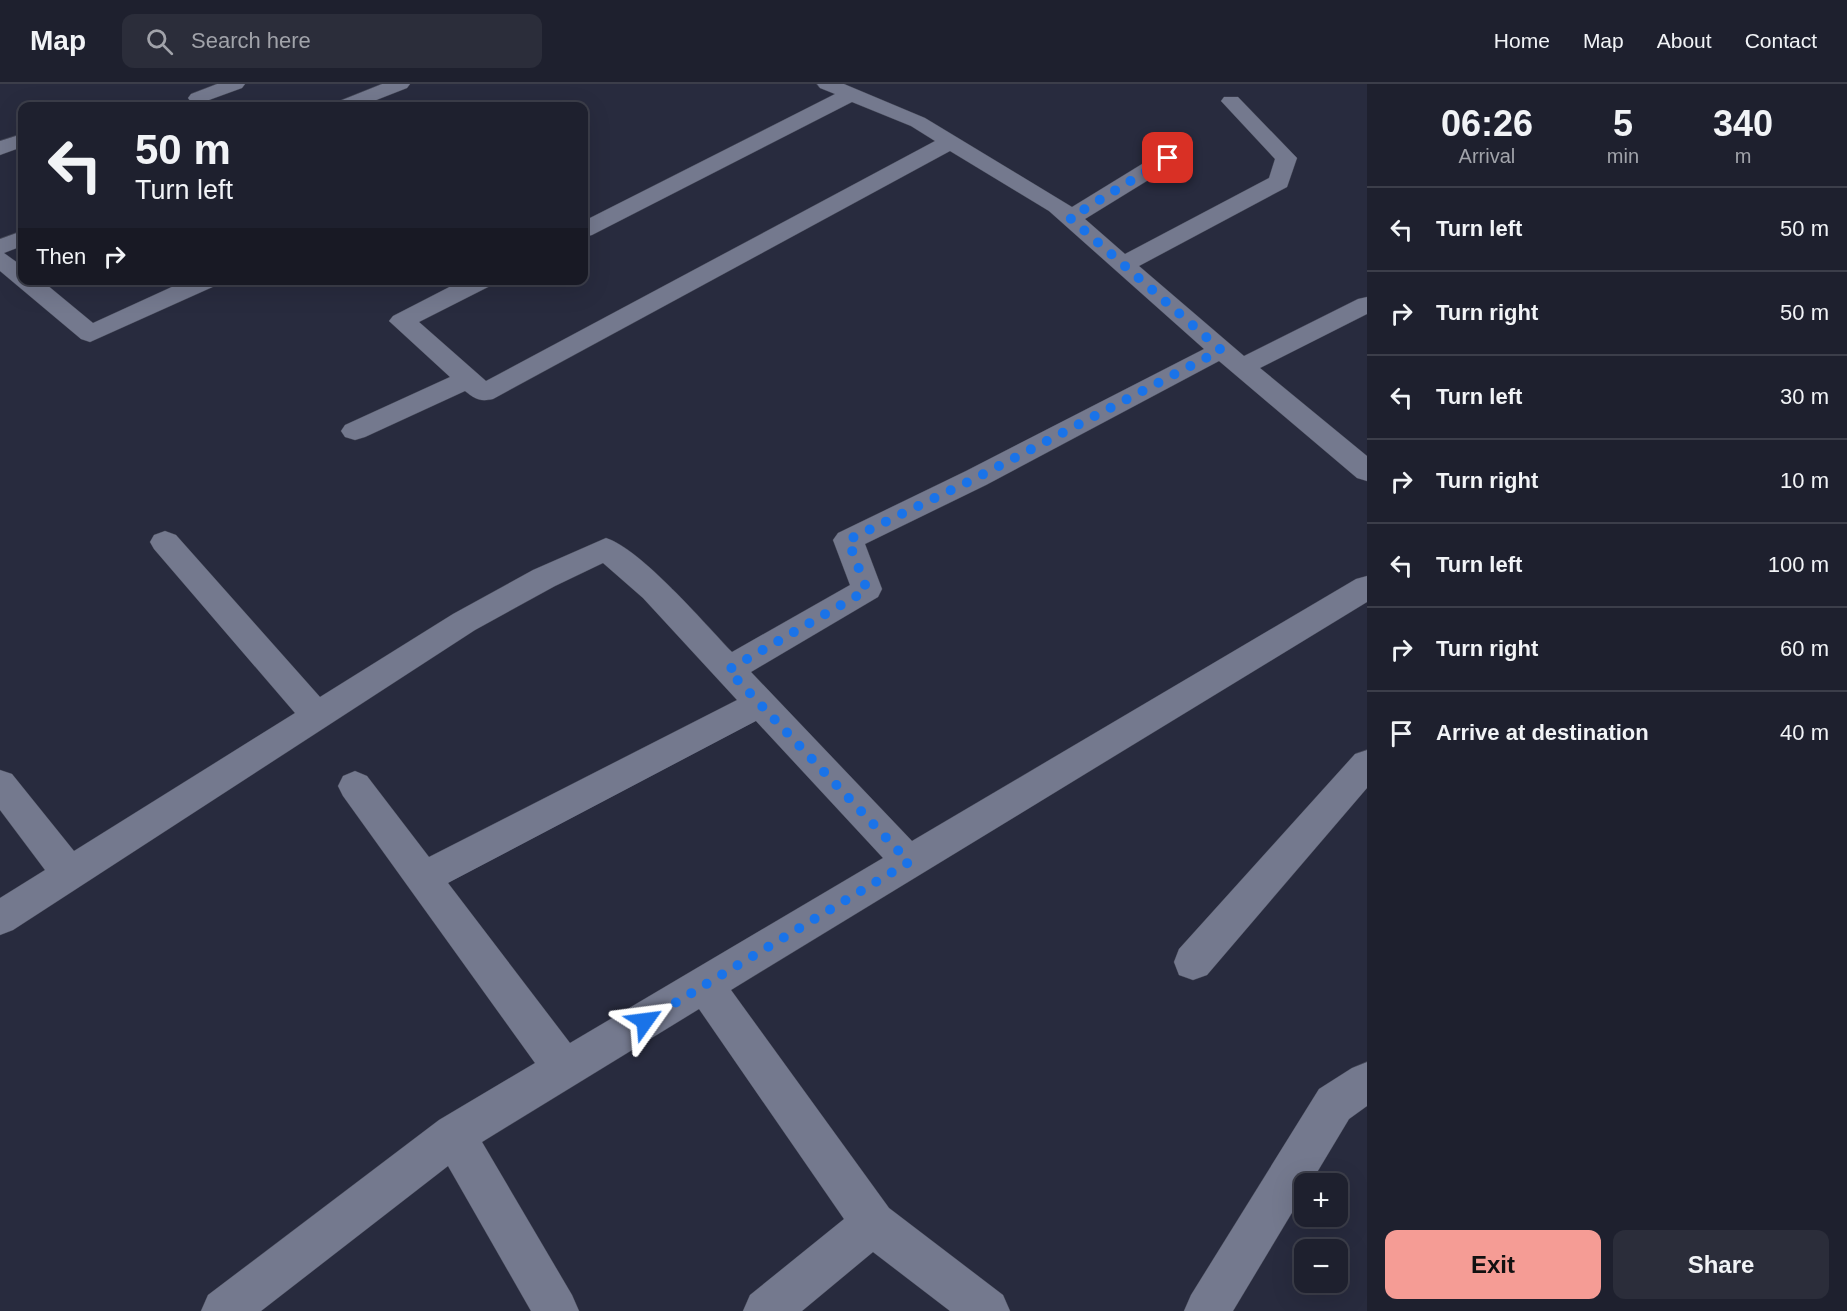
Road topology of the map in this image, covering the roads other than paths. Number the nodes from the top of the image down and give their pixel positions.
1 (236, 84) edge
2 (400, 84) edge
3 (827, 84) edge
4 (851, 94) junction
5 (198, 98) dead end
6 (1231, 101) dead end
7 (354, 102) edge
8 (18, 142) edge
9 (950, 142) junction
10 (0, 149) edge
11 (1168, 158) dead end
12 (1070, 218) junction
13 (588, 228) edge
14 (18, 240) edge
15 (0, 247) edge
16 (0, 259) edge
17 (1123, 266) junction
18 (18, 274) edge
19 (31, 285) edge
20 (197, 285) edge
21 (473, 285) edge
22 (1367, 304) edge
23 (1221, 350) junction
24 (1242, 367) junction
25 (468, 379) junction
26 (355, 431) dead end
27 (1363, 463) edge
28 (165, 542) dead end
29 (1367, 587) edge
30 (728, 670) junction
31 (760, 704) junction
32 (317, 716) junction
33 (1367, 764) edge
34 (0, 784) edge
35 (355, 786) dead end
36 (909, 862) junction
37 (69, 873) junction
38 (422, 878) junction
39 (0, 918) edge
40 (1193, 962) dead end
41 (705, 985) junction
42 (564, 1069) junction
43 (1367, 1082) edge
44 (454, 1135) junction
45 (873, 1224) junction
46 (224, 1311) edge
47 (556, 1311) edge
48 (766, 1311) edge
49 (987, 1311) edge
50 (1207, 1311) edge

1 - 5 street
2 - 7 street
3 - 4 street
4 - 9 street
4 - 13 street
6 - 17 street
8 - 10 street
9 - 12 street
9 - 25 street
11 - 12 street
12 - 17 street
14 - 15 street
16 - 18 street
17 - 23 street
19 - 20 street
21 - 25 street
22 - 24 street
23 - 24 street
23 - 30 street
24 - 27 street
25 - 26 street
28 - 32 street
29 - 36 street
30 - 31 street
30 - 32 street
31 - 36 street
31 - 38 street
32 - 37 street
33 - 40 street
34 - 37 street
35 - 38 street
36 - 41 street
37 - 39 street
38 - 42 street
41 - 42 street
41 - 45 street
42 - 44 street
43 - 50 street
44 - 46 street
44 - 47 street
45 - 48 street
45 - 49 street

